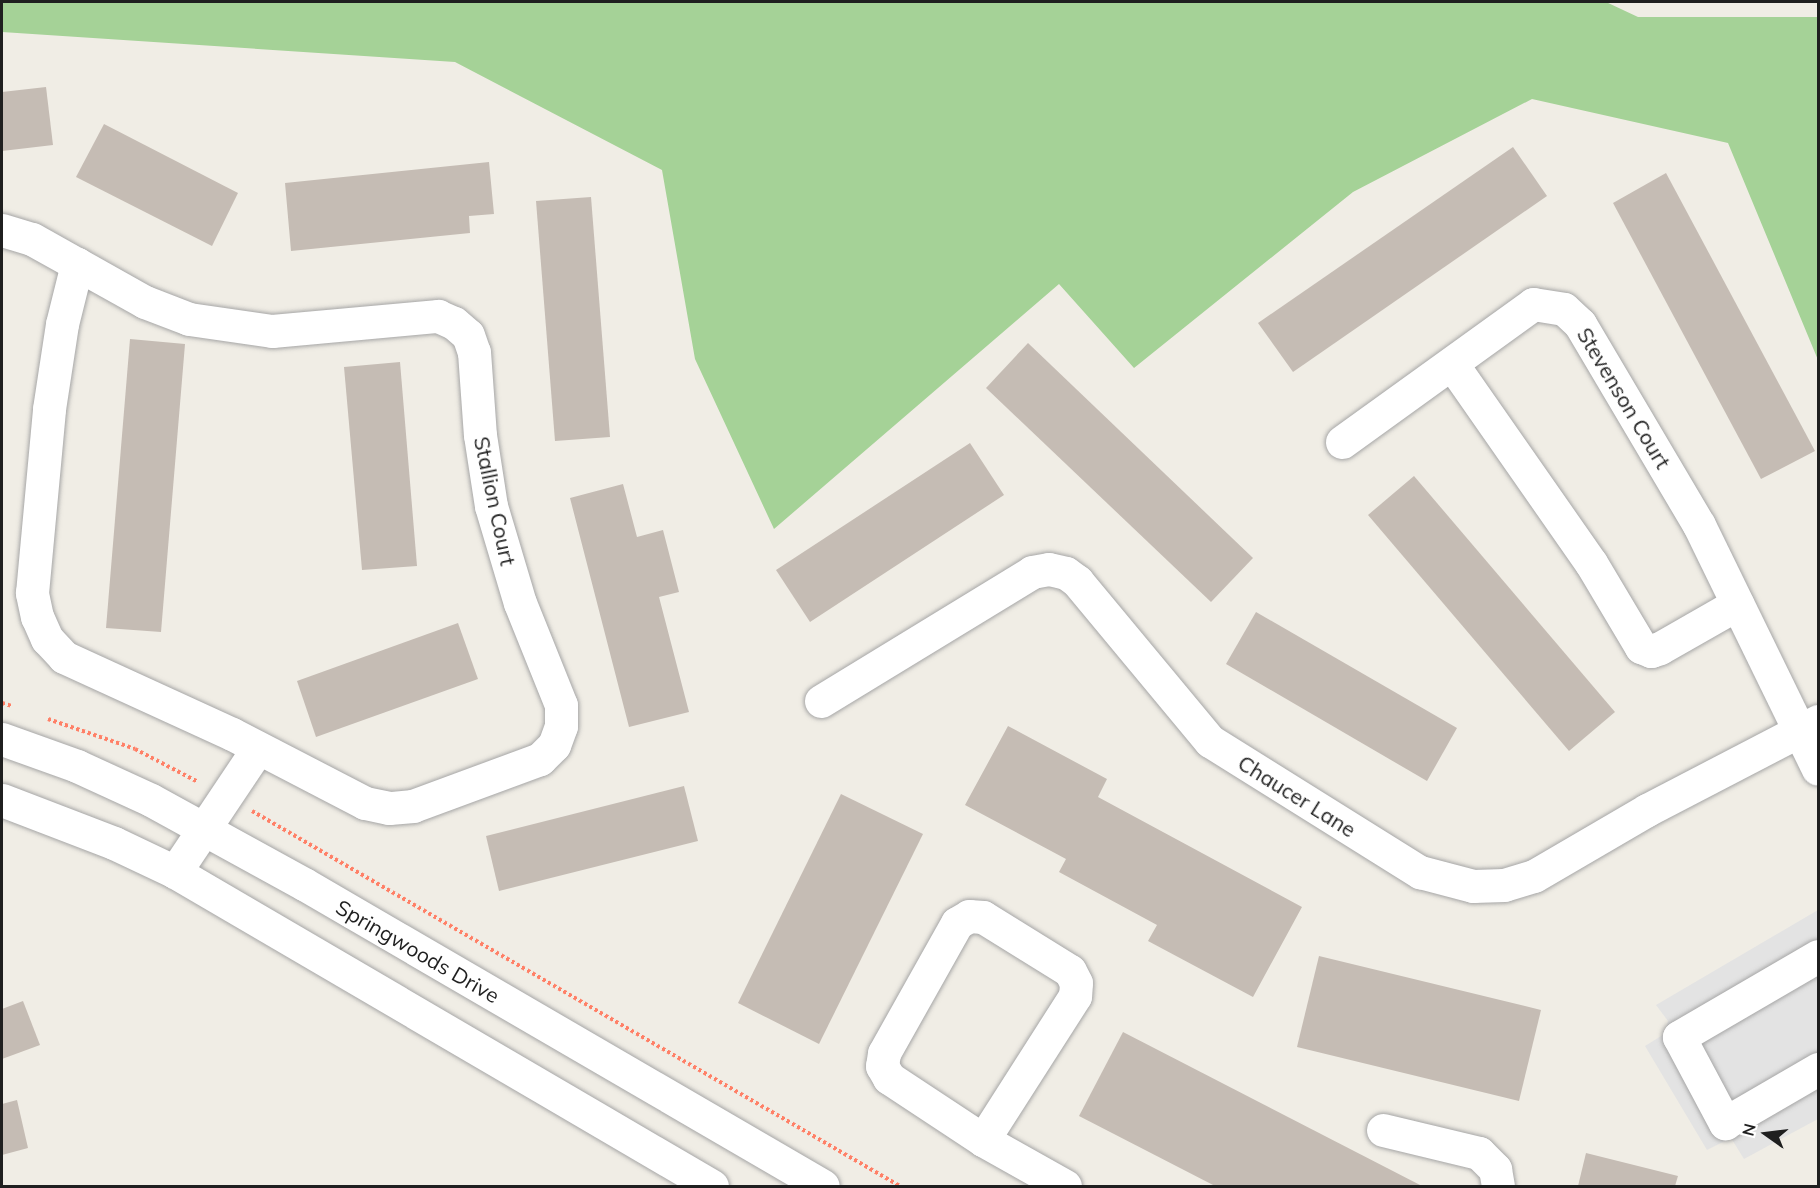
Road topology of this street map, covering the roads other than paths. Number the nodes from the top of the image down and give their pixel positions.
1 (2, 230) edge
2 (77, 264) junction
3 (1452, 364) junction
4 (1342, 442) dead end
5 (1737, 604) junction
6 (821, 701) dead end
7 (1808, 726) edge
8 (2, 739) edge
9 (258, 747) junction
10 (1818, 769) edge
11 (2, 800) edge
12 (206, 830) junction
13 (175, 872) junction
14 (1818, 956) edge
15 (1818, 1069) edge
16 (1383, 1130) dead end
17 (983, 1140) junction
18 (712, 1186) edge
19 (823, 1186) edge
20 (1065, 1186) edge
21 (1498, 1186) edge

1 - 2 street, Stallion Court
2 - 9 street, Stallion Court
2 - 9 street, Stallion Court
3 - 4 street, Stevenson Court
3 - 5 street
3 - 5 street, Stevenson Court
5 - 7 street, Stevenson Court
6 - 7 street, Chaucer Lane
7 - 10 street
8 - 12 street, Springwoods Drive
9 - 12 street
11 - 13 street
12 - 13 street
12 - 19 street, Springwoods Drive
13 - 18 street
14 - 15 street
16 - 21 street
17 - 17 street
17 - 20 street

